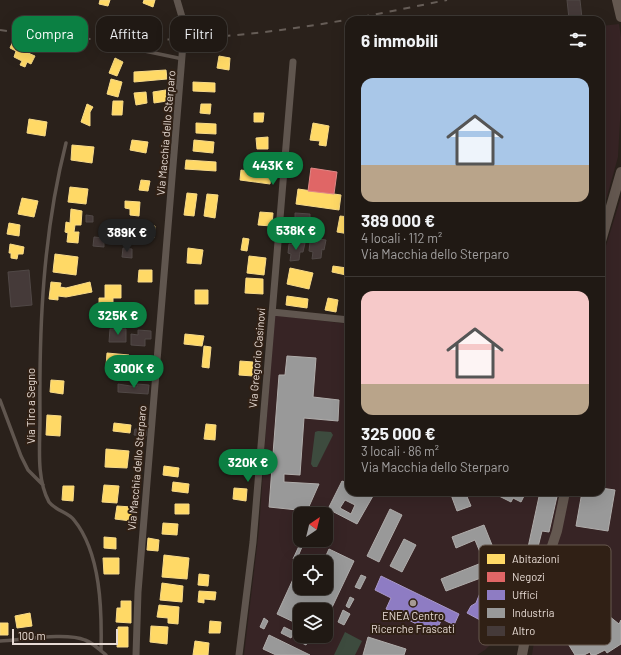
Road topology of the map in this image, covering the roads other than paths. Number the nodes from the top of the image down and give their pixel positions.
1 (177, 0) edge
2 (617, 0) edge
3 (182, 16) edge
4 (621, 17) edge
5 (149, 52) edge
6 (183, 52) tunnel mouth
7 (183, 59) junction
8 (293, 62) dead end
9 (66, 142) dead end
10 (621, 172) edge
11 (605, 227) edge
12 (272, 312) junction
13 (345, 320) edge
14 (0, 400) edge
15 (44, 486) junction
16 (564, 496) edge
17 (552, 545) edge
18 (0, 641) edge
19 (524, 645) edge
20 (101, 651) junction
21 (106, 655) edge
22 (136, 655) edge
23 (240, 655) edge
24 (522, 655) edge

1 - 3 street
2 - 4 street
5 - 7 lane
6 - 7 street, Via Macchia dello Sterparo
7 - 22 street, Via Macchia dello Sterparo
8 - 12 street, Via Gregorio Casinovi
9 - 15 lane, Via Tiro a Segno
10 - 11 street
12 - 13 street
12 - 23 street, Via Gregorio Casinovi
14 - 15 lane
15 - 20 lane, Via Tiro a Segno
16 - 17 street
18 - 20 lane
19 - 24 street
20 - 21 lane

